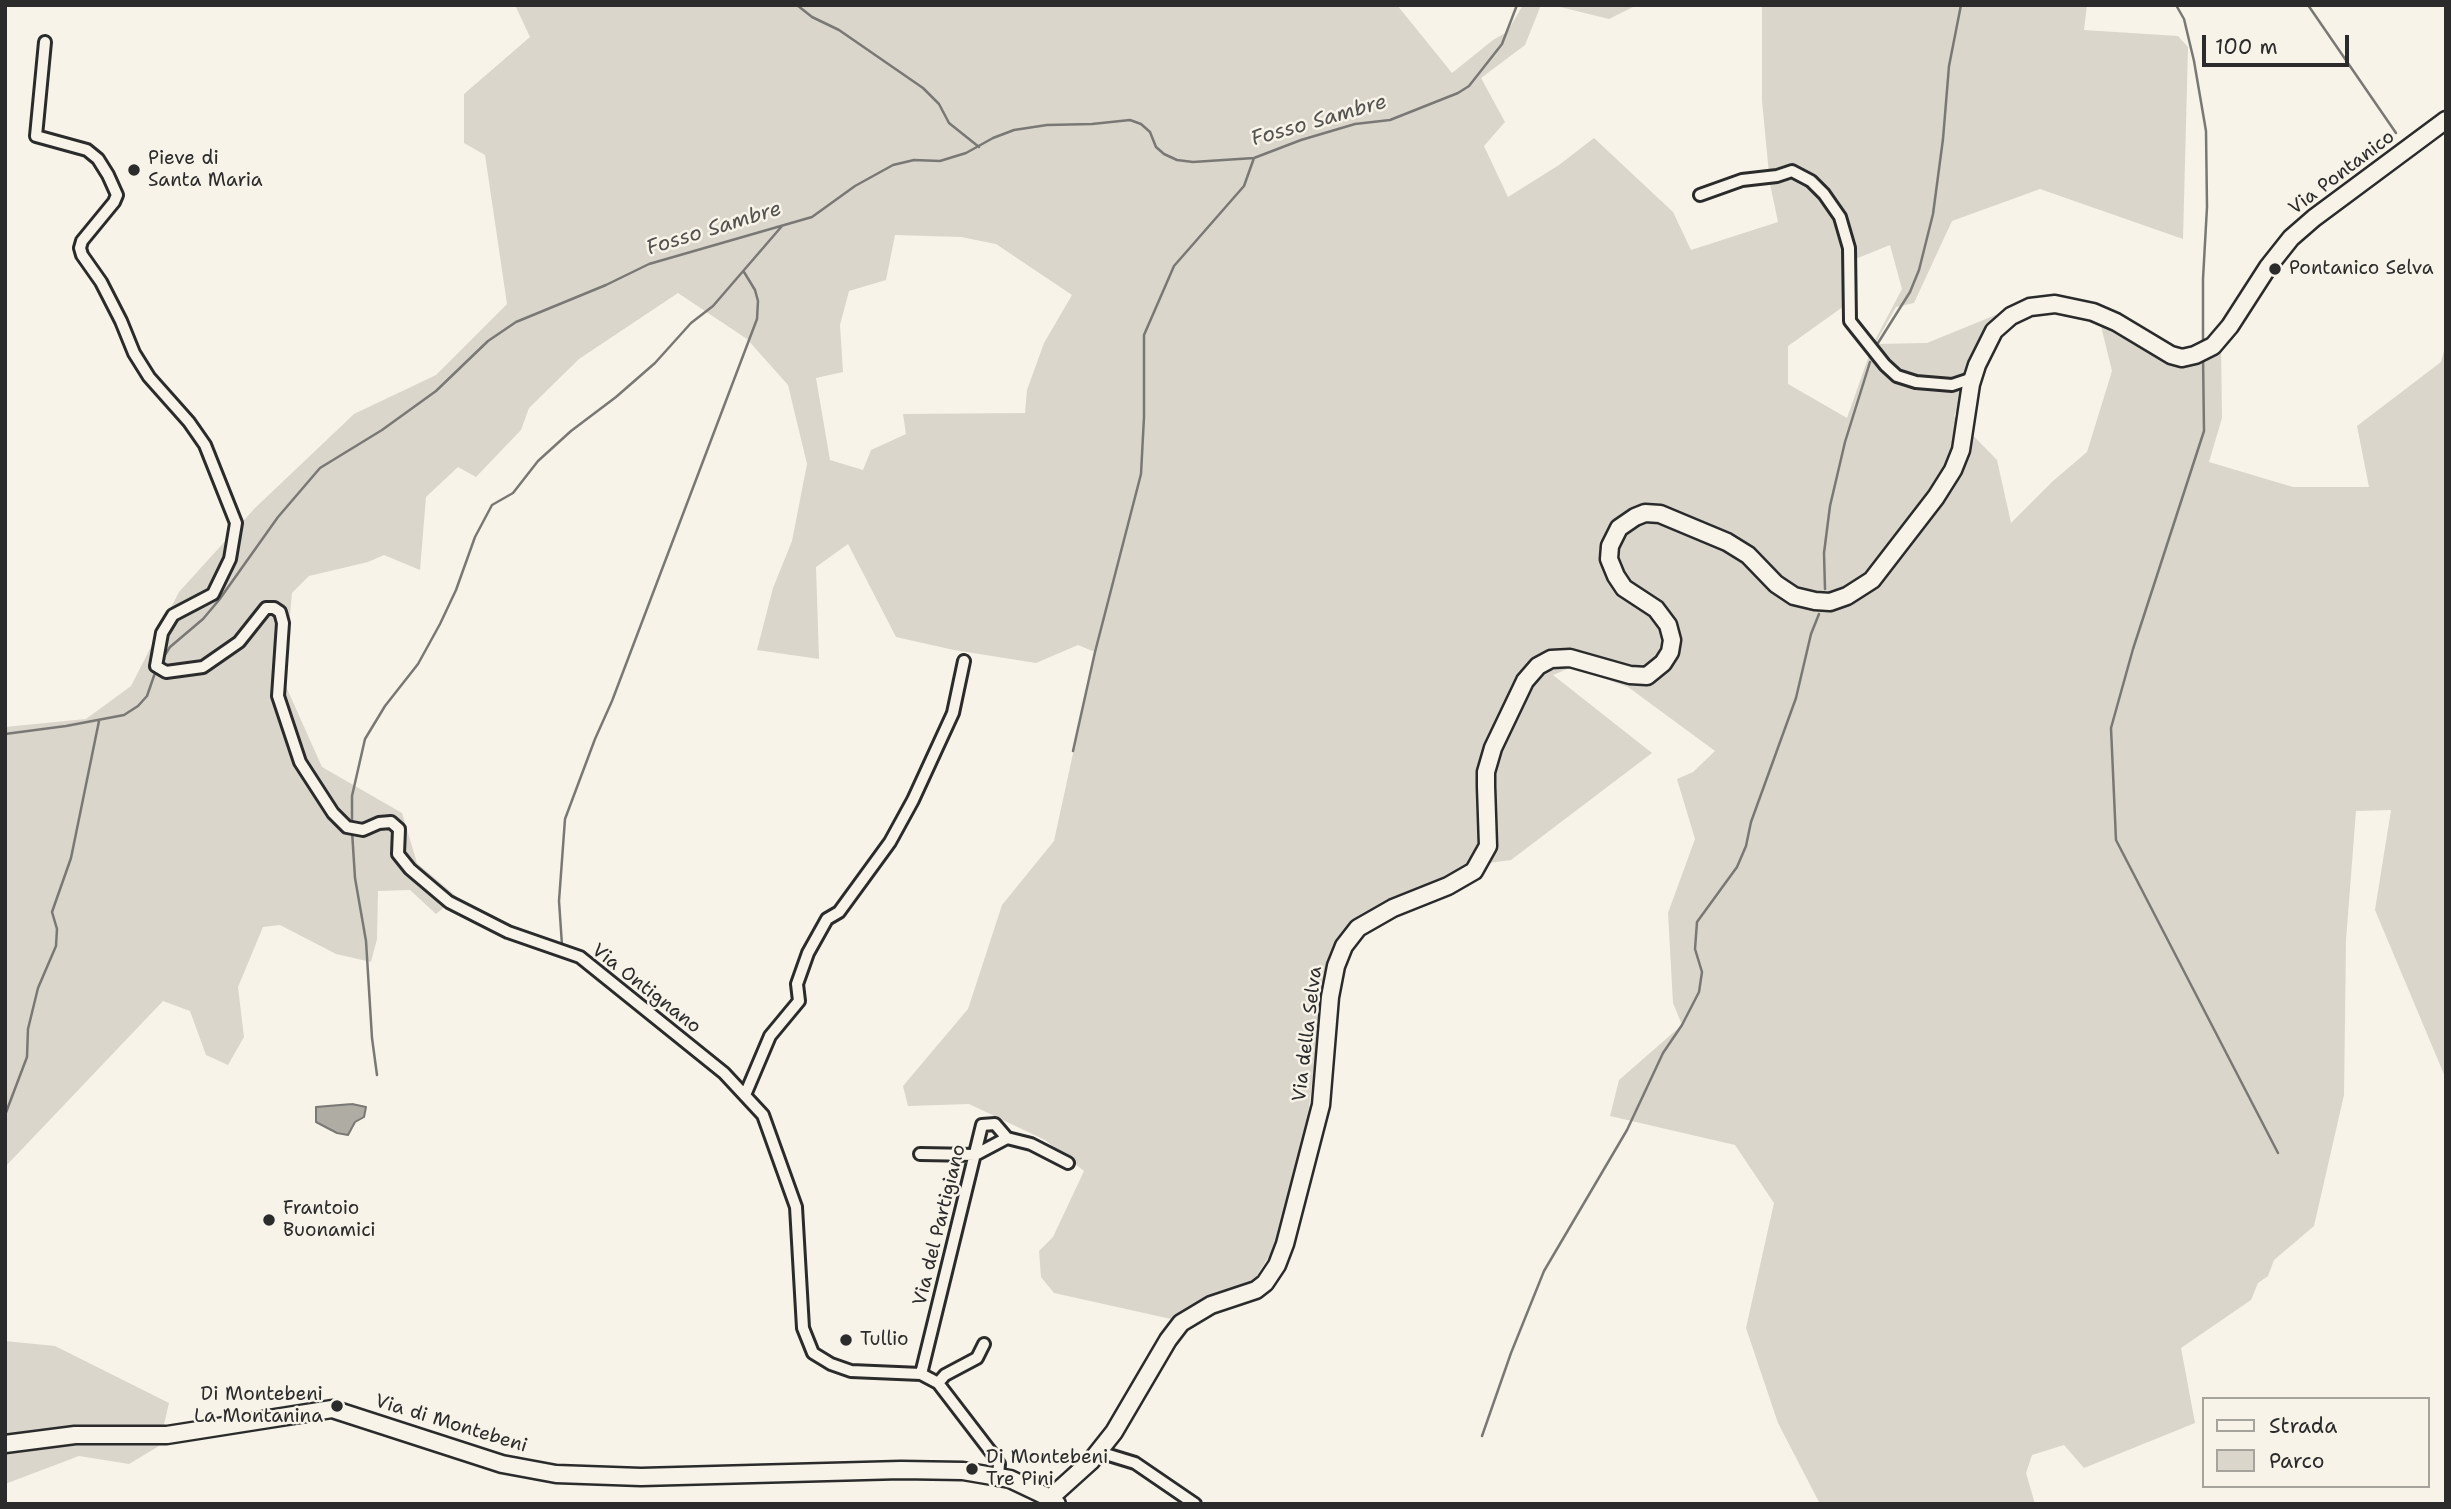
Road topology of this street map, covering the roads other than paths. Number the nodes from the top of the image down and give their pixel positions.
1 (46, 42) dead end
2 (2446, 120) edge
3 (1700, 195) dead end
4 (2270, 265) joint
5 (1973, 378) junction
6 (964, 661) dead end
7 (745, 1095) junction
8 (1007, 1138) junction
9 (920, 1154) dead end
10 (975, 1155) junction
11 (1068, 1163) dead end
12 (984, 1343) dead end
13 (921, 1374) junction
14 (938, 1383) junction
15 (5, 1444) edge
16 (1099, 1452) junction
17 (998, 1476) junction
18 (1053, 1501) edge
19 (1195, 1504) edge

1 - 7 street, Via Ontignano
2 - 4 street, Via Pontanico
3 - 5 street
4 - 5 street, Via della Selva
5 - 16 street, Via della Selva
6 - 7 street
7 - 13 street, Via Ontignano
8 - 10 street
8 - 10 street, Via del Partigiano
8 - 11 street
9 - 10 street
10 - 13 street, Via del Partigiano
12 - 14 street
13 - 14 street, Via Ontignano
14 - 17 street, Via Ontignano
15 - 17 street, Via di Montebeni
16 - 18 street, Via della Selva
16 - 19 street
17 - 18 street, Via di Montebeni

